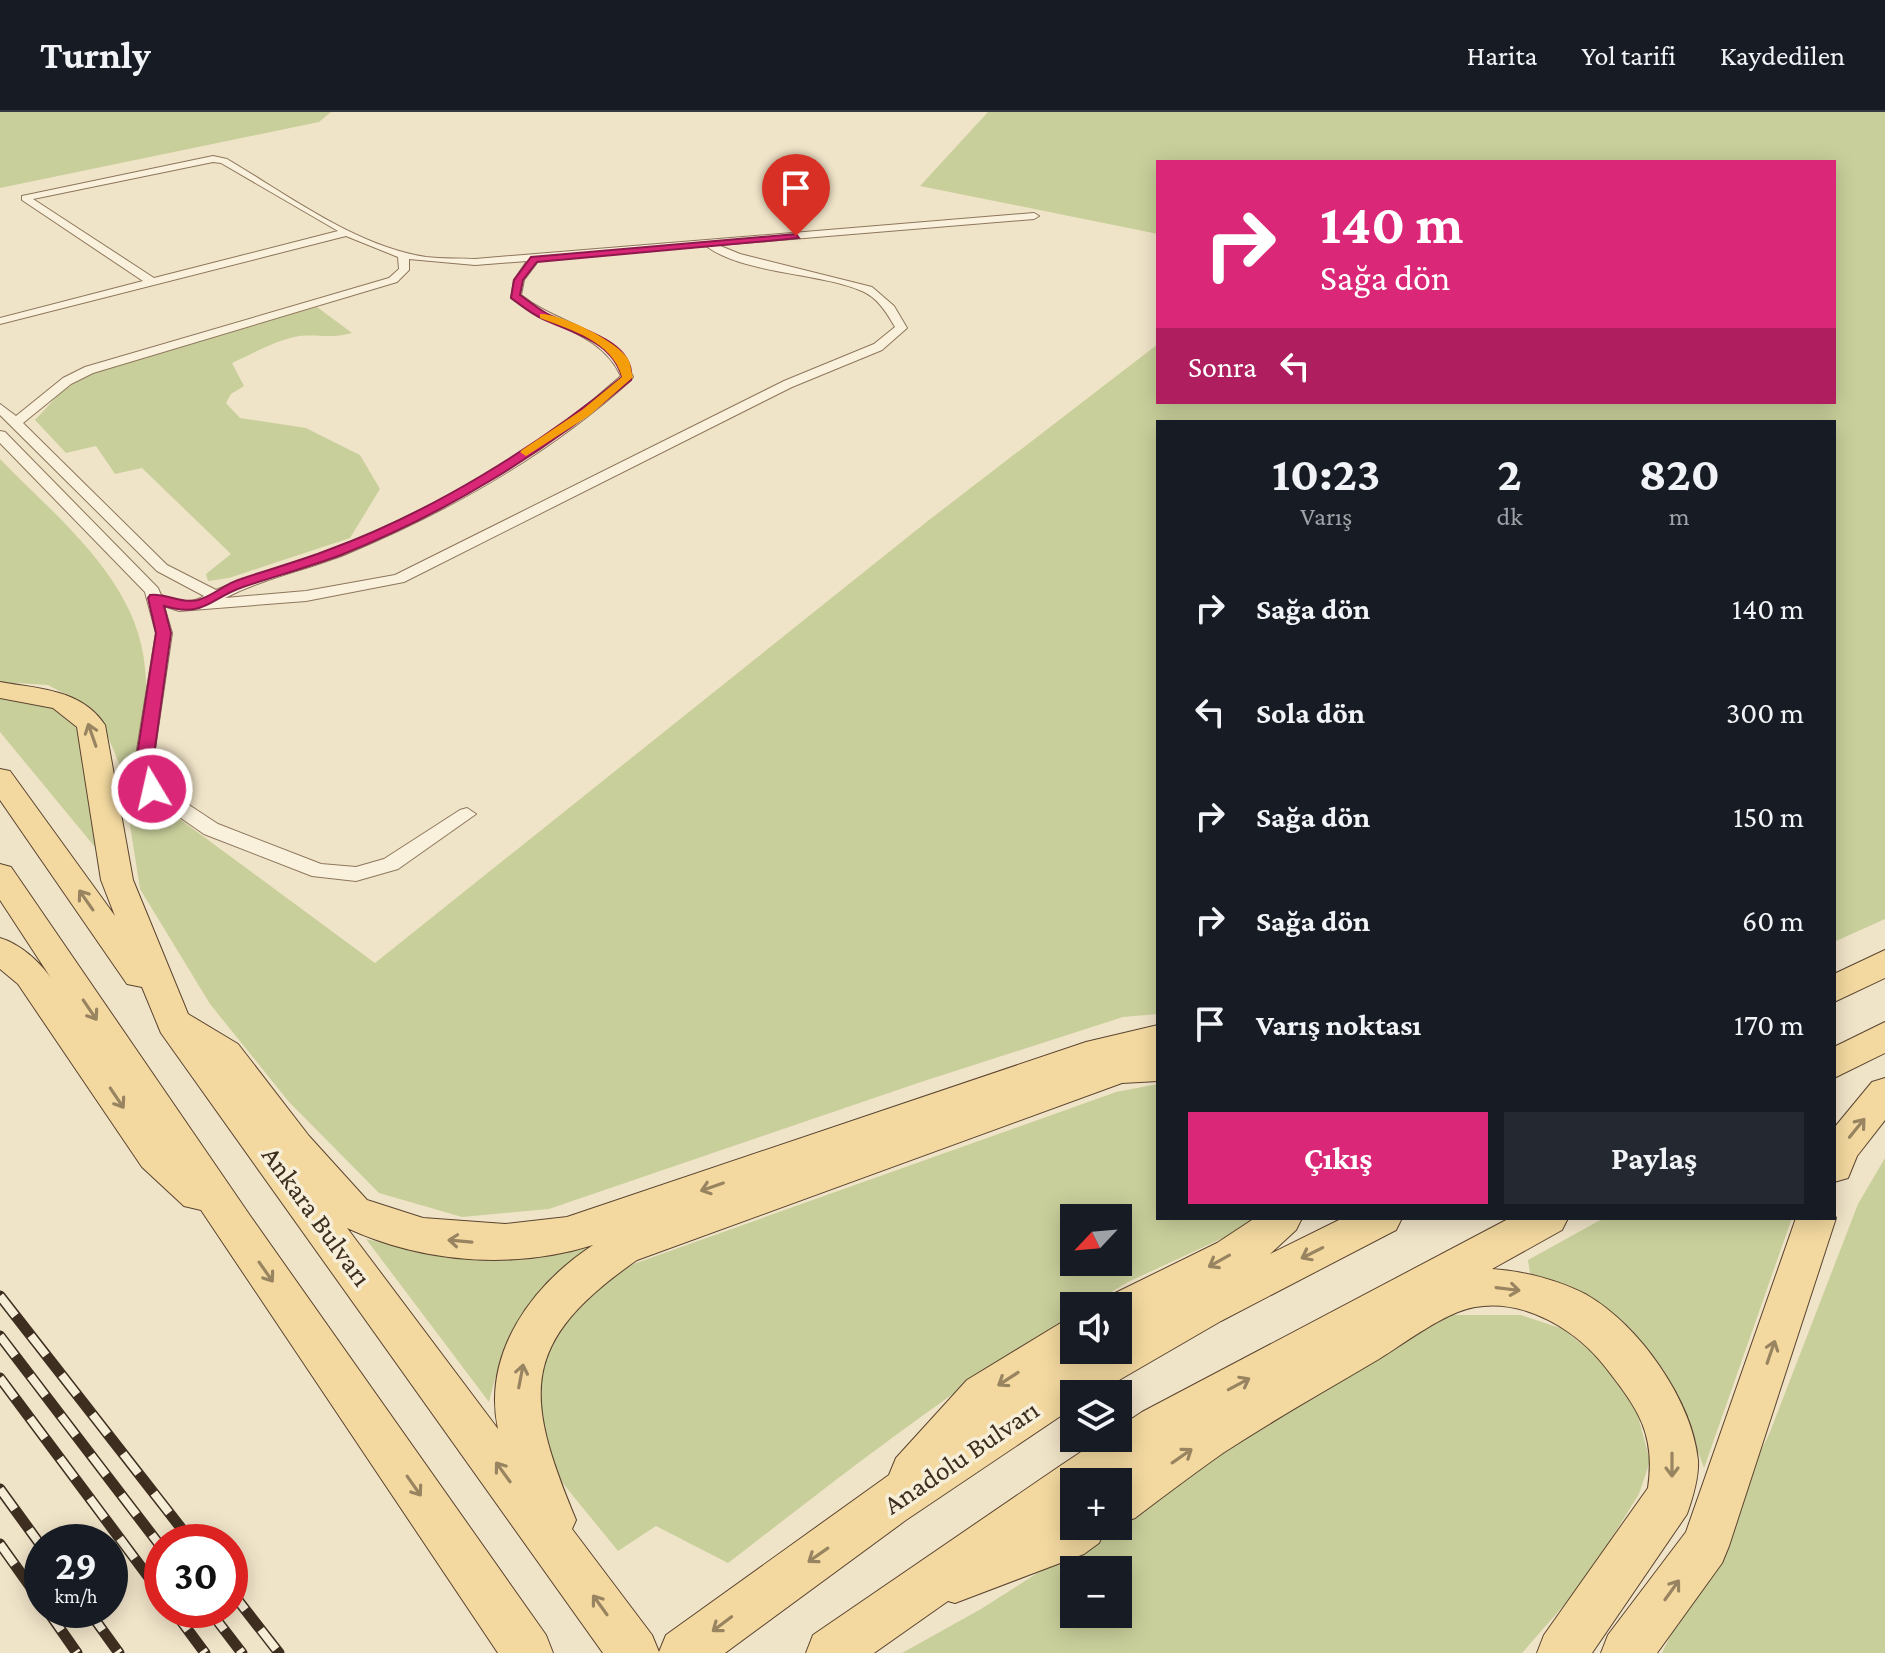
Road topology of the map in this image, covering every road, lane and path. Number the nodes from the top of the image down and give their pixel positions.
1 (1034, 216) dead end
2 (348, 232) junction
3 (707, 244) junction
4 (403, 254) junction
5 (285, 256) dead end
6 (534, 259) junction
7 (152, 282) junction
8 (0, 321) edge
9 (0, 327) edge
10 (0, 408) edge
11 (15, 423) junction
12 (0, 435) edge
13 (155, 598) junction
14 (210, 600) junction
15 (0, 690) edge
16 (0, 778) edge
17 (467, 814) dead end
18 (0, 875) edge
19 (0, 950) edge
20 (1885, 961) edge
21 (1836, 969) edge
22 (1836, 988) edge
23 (174, 1023) junction
24 (1885, 1036) edge
25 (1156, 1039) edge
26 (1836, 1063) edge
27 (1156, 1067) edge
28 (1885, 1093) edge
29 (1836, 1160) edge
30 (1281, 1220) edge
31 (1378, 1220) edge
32 (1544, 1220) edge
33 (1815, 1220) edge
34 (237, 1230) junction
35 (1132, 1306) edge
36 (1060, 1347) edge
37 (1098, 1468) edge
38 (1132, 1491) edge
39 (1060, 1493) edge
40 (875, 1514) junction
41 (1060, 1540) edge
42 (566, 1557) junction
43 (907, 1597) junction
44 (528, 1653) edge
45 (634, 1653) edge
46 (684, 1653) edge
47 (831, 1653) edge
48 (1562, 1653) edge
49 (1626, 1653) edge

1 - 3 street
2 - 4 street
2 - 7 street
2 - 7 street
3 - 6 street
3 - 14 street
4 - 6 street
4 - 11 street
5 - 9 street
6 - 14 street
7 - 8 street
10 - 11 street
11 - 14 street
12 - 13 street
13 - 14 street
13 - 17 street
23 -> 15 main road
23 -> 16 main road, Ankara Bulvarı
18 -> 34 main road
19 -> 34 main road
20 - 21 main road
20 - 22 main road
25 -> 23 main road
42 -> 23 main road, Ankara Bulvarı
24 - 26 main road
42 -> 27 main road
29 -> 28 main road
30 -> 35 main road
31 -> 40 main road, Anadolu Bulvarı
37 -> 32 main road
49 -> 33 main road
34 -> 44 main road
36 -> 40 main road
38 -> 48 main road
39 - 43 main road
40 -> 46 main road, Anadolu Bulvarı
41 - 43 main road
45 -> 42 main road, Ankara Bulvarı
43 - 47 main road

